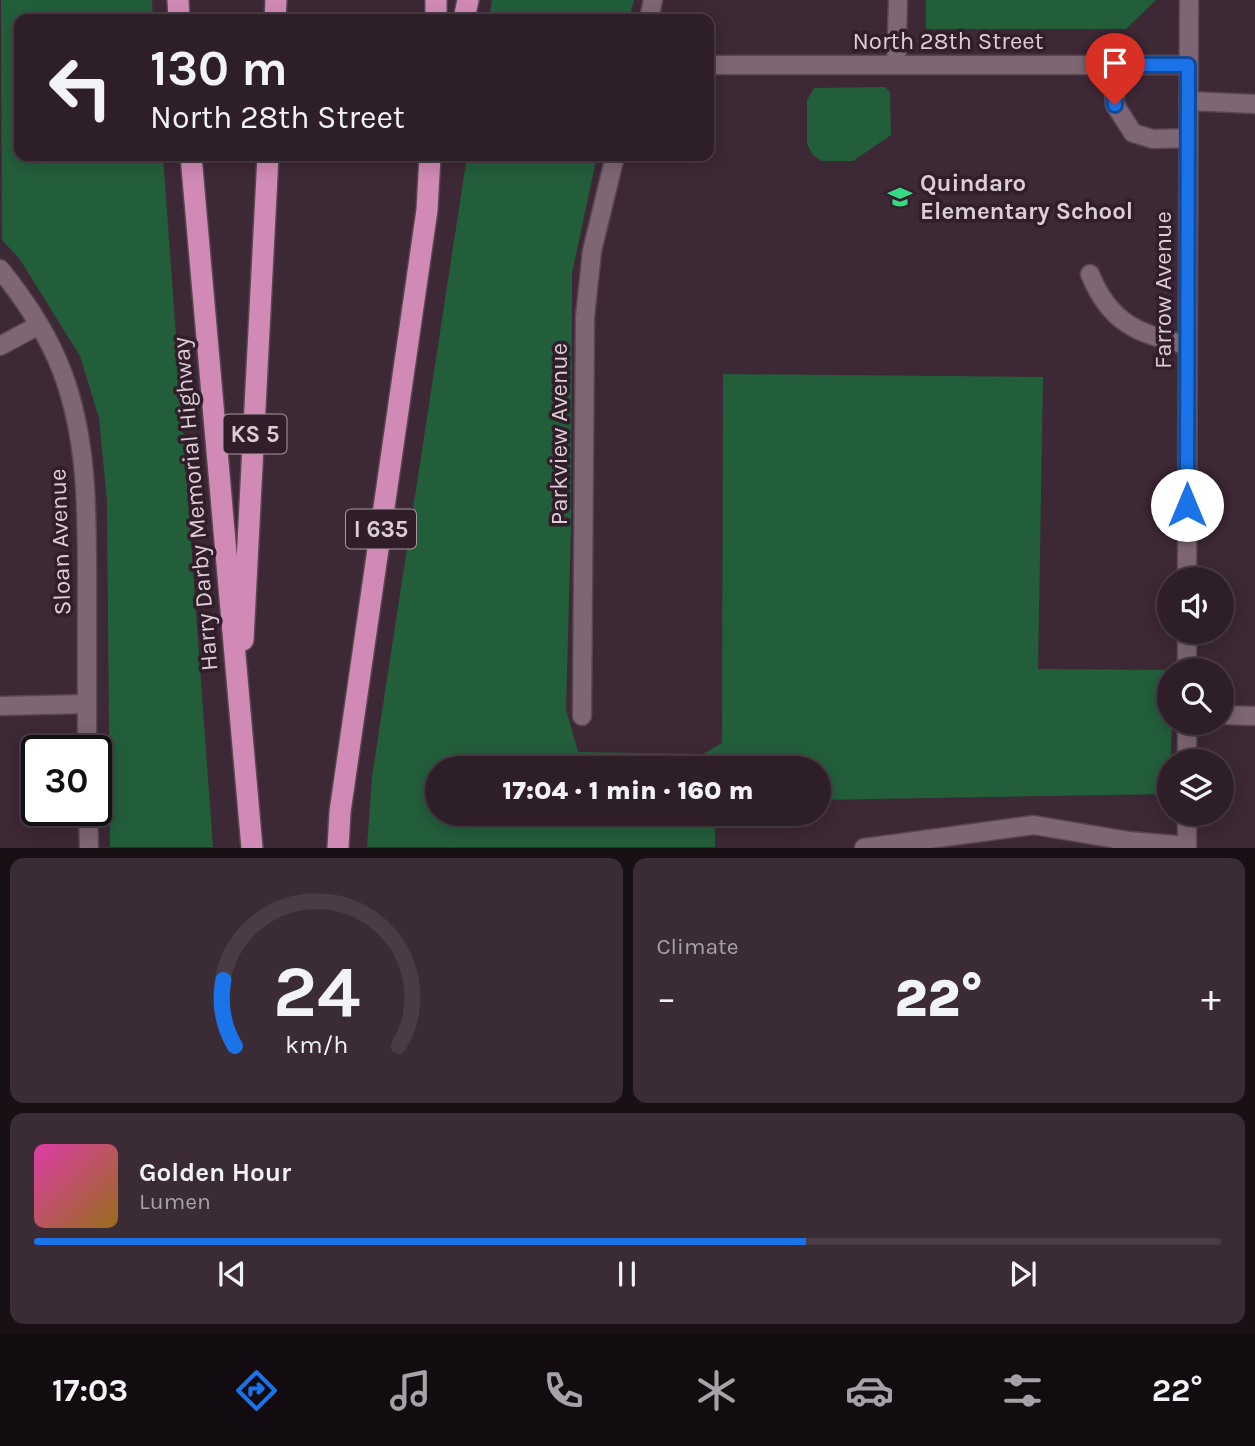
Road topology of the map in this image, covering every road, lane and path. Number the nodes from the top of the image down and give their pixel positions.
1 (898, 0) edge
2 (1189, 0) edge
3 (714, 65) edge
4 (896, 65) junction
5 (1112, 65) junction
6 (1188, 65) junction
7 (1188, 101) junction
8 (1255, 104) edge
9 (1188, 138) junction
10 (191, 161) edge
11 (268, 161) edge
12 (430, 161) edge
13 (437, 161) edge
14 (614, 161) edge
15 (427, 210) junction
16 (0, 269) edge
17 (1090, 274) dead end
18 (39, 325) junction
19 (1187, 345) junction
20 (0, 346) edge
21 (1187, 567) edge
22 (87, 704) junction
23 (0, 706) edge
24 (239, 712) junction
25 (1234, 715) edge
26 (582, 716) dead end
27 (1255, 716) edge
28 (88, 735) edge
29 (88, 826) edge
30 (1186, 826) edge
31 (1122, 844) edge
32 (1186, 847) edge
33 (89, 848) edge
34 (252, 848) edge
35 (338, 848) edge
36 (864, 848) edge

1 - 4 street
2 - 6 street, Farrow Avenue
3 - 4 street, North 28th Street
4 - 5 street, North 28th Street
5 - 6 street, North 28th Street
5 - 9 street
6 - 7 street, Farrow Avenue
7 - 8 street
7 - 9 street, Farrow Avenue
9 - 19 street, Farrow Avenue
10 - 24 highway, Harry Darby Memorial Highway
11 - 24 highway, KS 5
12 - 15 highway, I 635
13 - 15 highway
14 - 26 street, Parkview Avenue
15 - 35 highway, I 635
16 - 18 street, Sloan Avenue
17 - 19 street
18 - 20 street
18 - 22 street, Sloan Avenue
19 - 21 street, Farrow Avenue
22 - 23 street
22 - 28 street, Sloan Avenue
24 - 34 highway, Harry Darby Memorial Highway
25 - 27 street
29 - 33 street
30 - 32 street
31 - 32 street
31 - 36 street

